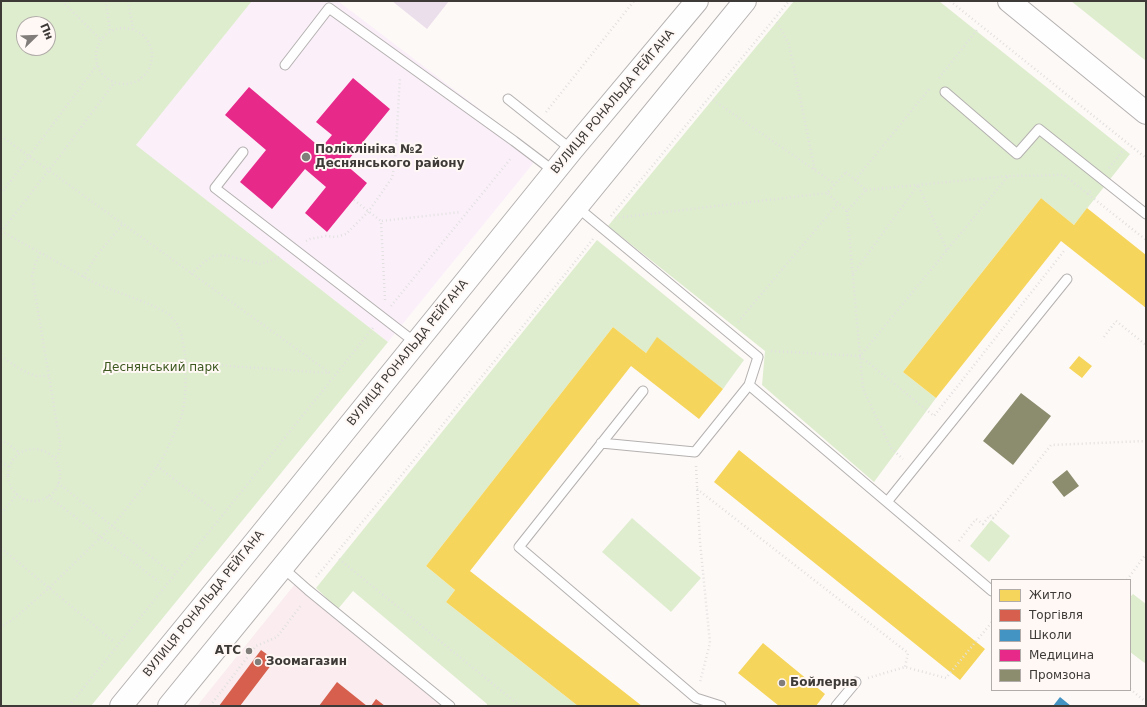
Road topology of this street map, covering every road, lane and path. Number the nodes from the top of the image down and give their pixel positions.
1 (62, 1) edge
2 (106, 1) edge
3 (128, 1) edge
4 (634, 1) edge
5 (697, 1) edge
6 (745, 1) edge
7 (789, 1) edge
8 (950, 1) edge
9 (1009, 1) edge
10 (777, 22) dead end
11 (133, 29) junction
12 (977, 30) dead end
13 (110, 31) junction
14 (101, 40) junction
15 (401, 60) junction
16 (97, 65) junction
17 (286, 65) dead end
18 (938, 79) dead end
19 (114, 83) junction
20 (933, 85) dead end
21 (945, 92) dead end
22 (508, 99) dead end
23 (713, 100) dead end
24 (1146, 113) edge
25 (538, 122) junction
26 (1, 136) edge
27 (520, 146) junction
28 (1124, 149) dead end
29 (572, 150) junction
30 (243, 152) dead end
31 (29, 157) junction
32 (1146, 158) edge
33 (48, 171) junction
34 (815, 171) junction
35 (555, 172) junction
36 (1008, 176) junction
37 (1101, 178) junction
38 (854, 180) junction
39 (835, 184) junction
40 (918, 185) junction
41 (866, 190) junction
42 (827, 193) junction
43 (1, 194) edge
44 (1088, 194) junction
45 (354, 200) dead end
46 (838, 203) junction
47 (577, 207) junction
48 (368, 212) junction
49 (461, 212) dead end
50 (847, 212) junction
51 (1146, 214) edge
52 (615, 218) dead end
53 (381, 221) junction
54 (122, 224) junction
55 (601, 228) junction
56 (1, 231) edge
57 (1146, 240) edge
58 (294, 249) junction
59 (947, 250) junction
60 (1064, 251) dead end
61 (40, 253) junction
62 (191, 274) junction
63 (853, 275) junction
64 (83, 277) junction
65 (1067, 279) dead end
66 (386, 305) dead end
67 (382, 317) junction
68 (729, 334) junction
69 (1104, 336) dead end
70 (416, 343) junction
71 (1146, 345) edge
72 (749, 350) junction
73 (1, 356) edge
74 (860, 356) junction
75 (186, 363) junction
76 (49, 376) junction
77 (749, 385) junction
78 (642, 391) dead end
79 (1, 439) edge
80 (1146, 441) edge
81 (601, 443) junction
82 (695, 452) junction
83 (20, 453) junction
84 (54, 459) junction
85 (1, 462) edge
86 (158, 466) junction
87 (9, 467) junction
88 (913, 469) junction
89 (58, 483) junction
90 (697, 489) junction
91 (17, 494) junction
92 (48, 496) junction
93 (887, 502) junction
94 (217, 512) dead end
95 (1, 513) edge
96 (112, 526) junction
97 (101, 537) junction
98 (959, 541) dead end
99 (1, 548) edge
100 (1146, 554) edge
101 (340, 559) dead end
102 (282, 567) junction
103 (169, 571) dead end
104 (1128, 579) edge
105 (159, 582) dead end
106 (49, 588) junction
107 (308, 590) junction
108 (991, 590) edge
109 (991, 623) edge
110 (1, 627) edge
111 (113, 641) dead end
112 (905, 667) junction
113 (856, 682) joint
114 (1131, 690) edge
115 (696, 698) junction
116 (1146, 702) edge
117 (69, 706) edge
118 (121, 706) edge
119 (169, 706) edge
120 (210, 706) edge
121 (450, 706) edge
122 (520, 706) edge
123 (721, 706) edge
124 (836, 706) edge

1 - 14 path
2 - 13 path
3 - 11 path
4 - 25 path
5 - 29 main road, ВУЛИЦЯ РОНАЛЬДА РЕЙГАНА
6 - 47 main road
7 - 55 path
8 - 32 path
9 - 24 main road
10 - 34 path
11 - 13 path
11 - 19 path
12 - 18 path
13 - 14 path
14 - 16 path
15 - 17 lane
15 - 27 lane
15 - 48 path
16 - 19 path
16 - 31 path
19 - 33 path
20 - 38 path
21 - 37 lane
22 - 25 lane
23 - 34 path
25 - 29 lane
26 - 31 path
27 - 35 lane
27 - 67 path
28 - 37 path
29 - 35 main road, ВУЛИЦЯ РОНАЛЬДА РЕЙГАНА
30 - 58 lane
31 - 33 path
31 - 43 path
33 - 54 path
33 - 56 path
34 - 39 path
35 - 70 main road, ВУЛИЦЯ РОНАЛЬДА РЕЙГАНА
36 - 40 path
36 - 44 path
36 - 59 path
37 - 44 path
37 - 51 lane
38 - 39 path
38 - 41 path
39 - 42 path
40 - 41 path
40 - 59 path
40 - 63 path
41 - 50 path
42 - 46 path
42 - 52 path
44 - 57 path
45 - 48 path
46 - 50 path
46 - 68 path
47 - 55 lane
47 - 102 main road
48 - 53 path
48 - 58 path
49 - 53 path
50 - 63 path
53 - 66 path
54 - 62 path
54 - 64 path
55 - 68 lane
55 - 107 path
56 - 61 path
58 - 62 path
58 - 67 lane
59 - 74 path
60 - 74 path
61 - 64 path
61 - 76 path
62 - 75 path
63 - 74 path
64 - 75 path
65 - 88 lane
67 - 70 lane
67 - 117 path
68 - 72 lane
69 - 71 path
70 - 118 main road, ВУЛИЦЯ РОНАЛЬДА РЕЙГАНА
72 - 74 path
72 - 77 lane
73 - 76 path
74 - 88 path
75 - 86 path
76 - 84 path
77 - 82 lane
77 - 93 lane
78 - 81 lane
79 - 83 path
80 - 98 path
81 - 82 lane
81 - 115 lane
82 - 90 path
83 - 84 path
83 - 87 path
84 - 89 path
85 - 87 path
86 - 94 path
86 - 96 path
87 - 91 path
88 - 93 lane
89 - 92 path
89 - 96 path
90 - 112 path
90 - 115 path
91 - 92 path
91 - 95 path
92 - 97 path
93 - 108 lane
96 - 97 path
96 - 103 path
97 - 105 path
97 - 106 path
99 - 106 path
100 - 104 path
101 - 122 path
102 - 107 lane
102 - 119 main road
106 - 110 path
106 - 111 path
107 - 120 path
107 - 121 lane
109 - 112 path
112 - 113 path
113 - 124 lane
114 - 116 path
115 - 123 lane

